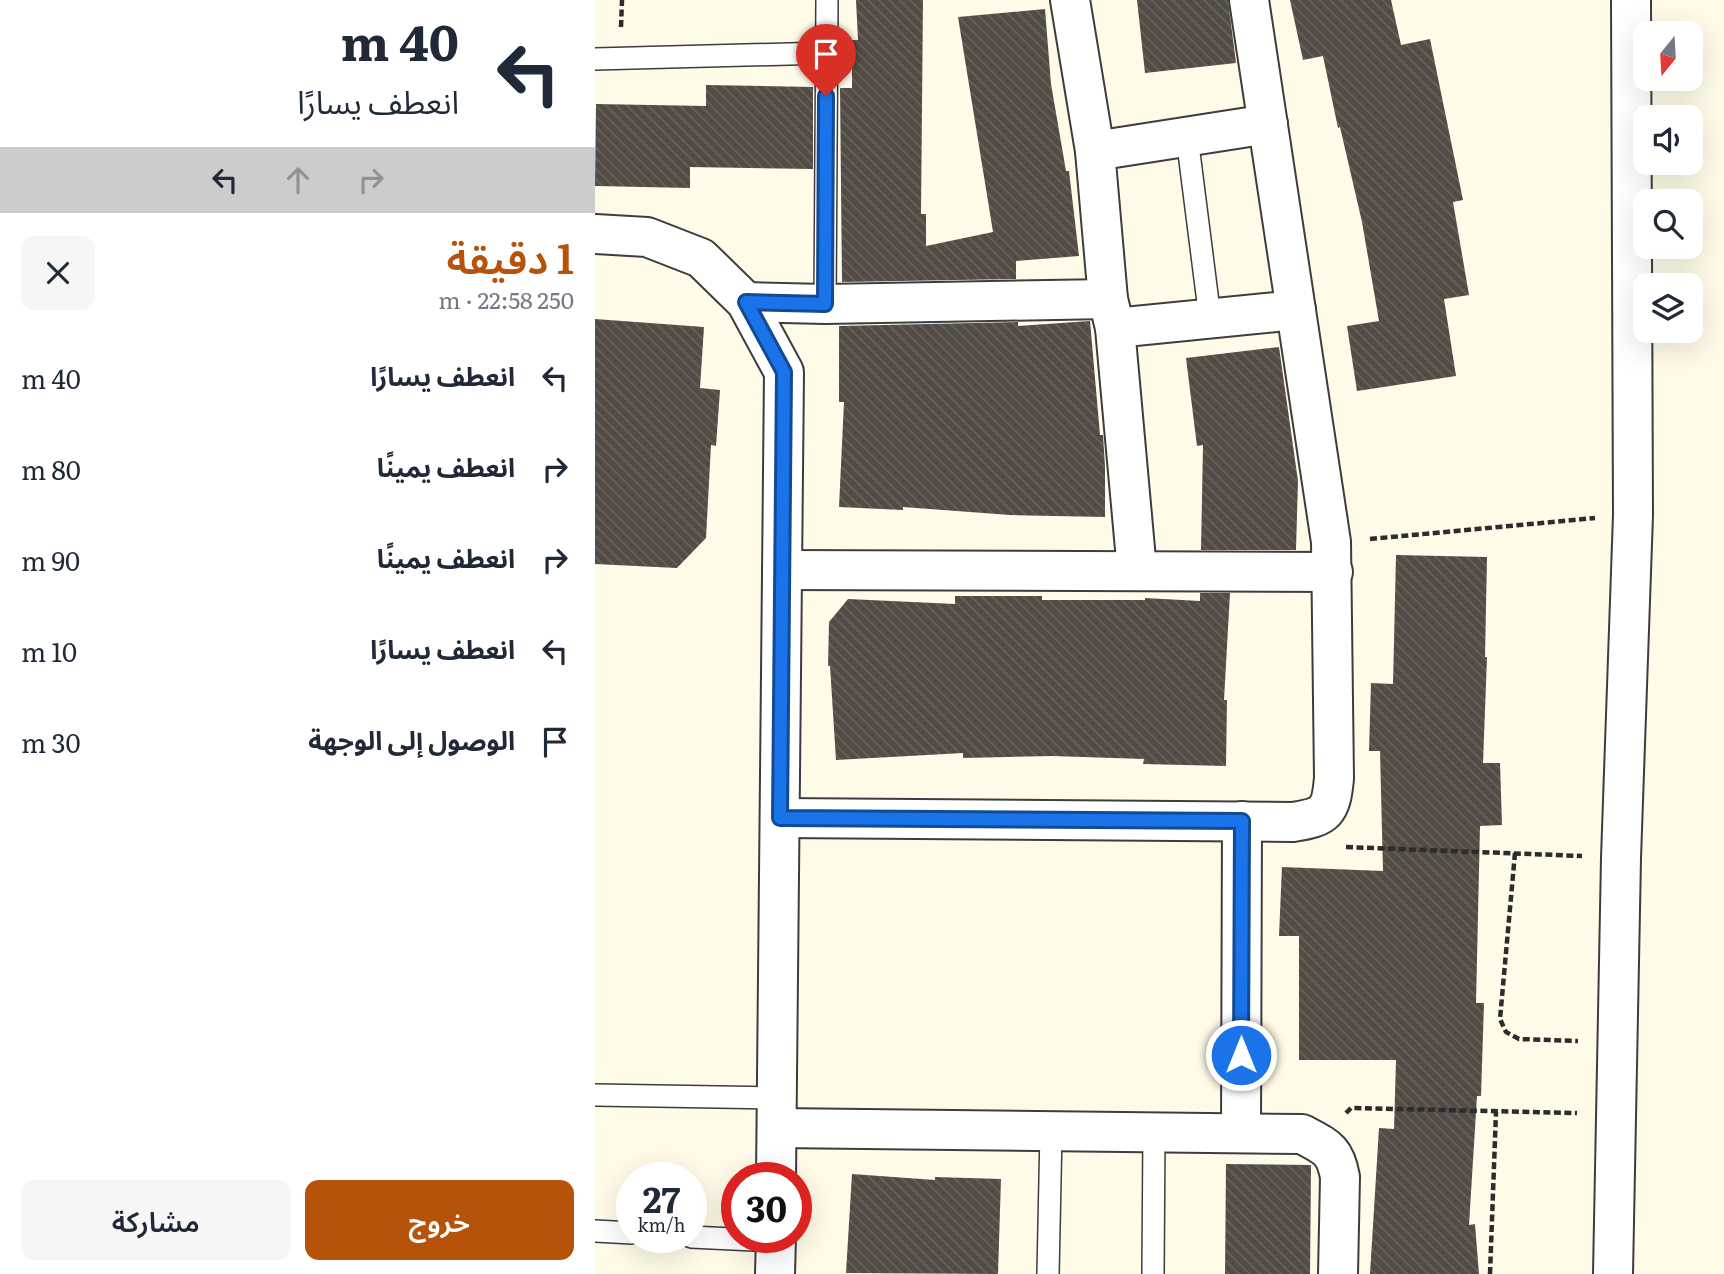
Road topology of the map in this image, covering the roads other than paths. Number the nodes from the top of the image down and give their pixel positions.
1 (827, 0) edge
2 (1070, 0) edge
3 (1249, 0) edge
4 (1631, 0) edge
5 (827, 53) junction
6 (595, 59) edge
7 (1268, 124) junction
8 (1187, 137) junction
9 (1095, 151) junction
10 (595, 234) edge
11 (746, 302) junction
12 (825, 304) junction
13 (1296, 310) junction
14 (1112, 313) junction
15 (1210, 318) junction
16 (1332, 557) junction
17 (782, 570) junction
18 (1137, 571) junction
19 (780, 818) junction
20 (1242, 821) junction
21 (595, 1095) edge
22 (777, 1113) junction
23 (1051, 1132) junction
24 (1154, 1132) junction
25 (1241, 1133) junction
26 (776, 1162) edge
27 (595, 1231) edge
28 (616, 1232) edge
29 (1048, 1274) edge
30 (1153, 1274) edge
31 (1338, 1274) edge
32 (1613, 1274) edge

1 - 5 lane
2 - 9 street
3 - 7 street
4 - 32 street
5 - 6 lane
5 - 12 lane
7 - 8 street
7 - 13 street
8 - 9 street
8 - 15 lane
9 - 14 street
10 - 11 street
11 - 12 street
11 - 17 street
12 - 14 street
13 - 15 street
13 - 16 street
14 - 15 street
14 - 18 street
16 - 18 street
16 - 20 street
17 - 18 street
17 - 19 street
19 - 20 street
19 - 22 street
20 - 25 street
21 - 22 lane
22 - 23 street
22 - 26 street
23 - 24 street
23 - 29 lane
24 - 25 street
24 - 30 lane
25 - 31 street
27 - 28 lane

